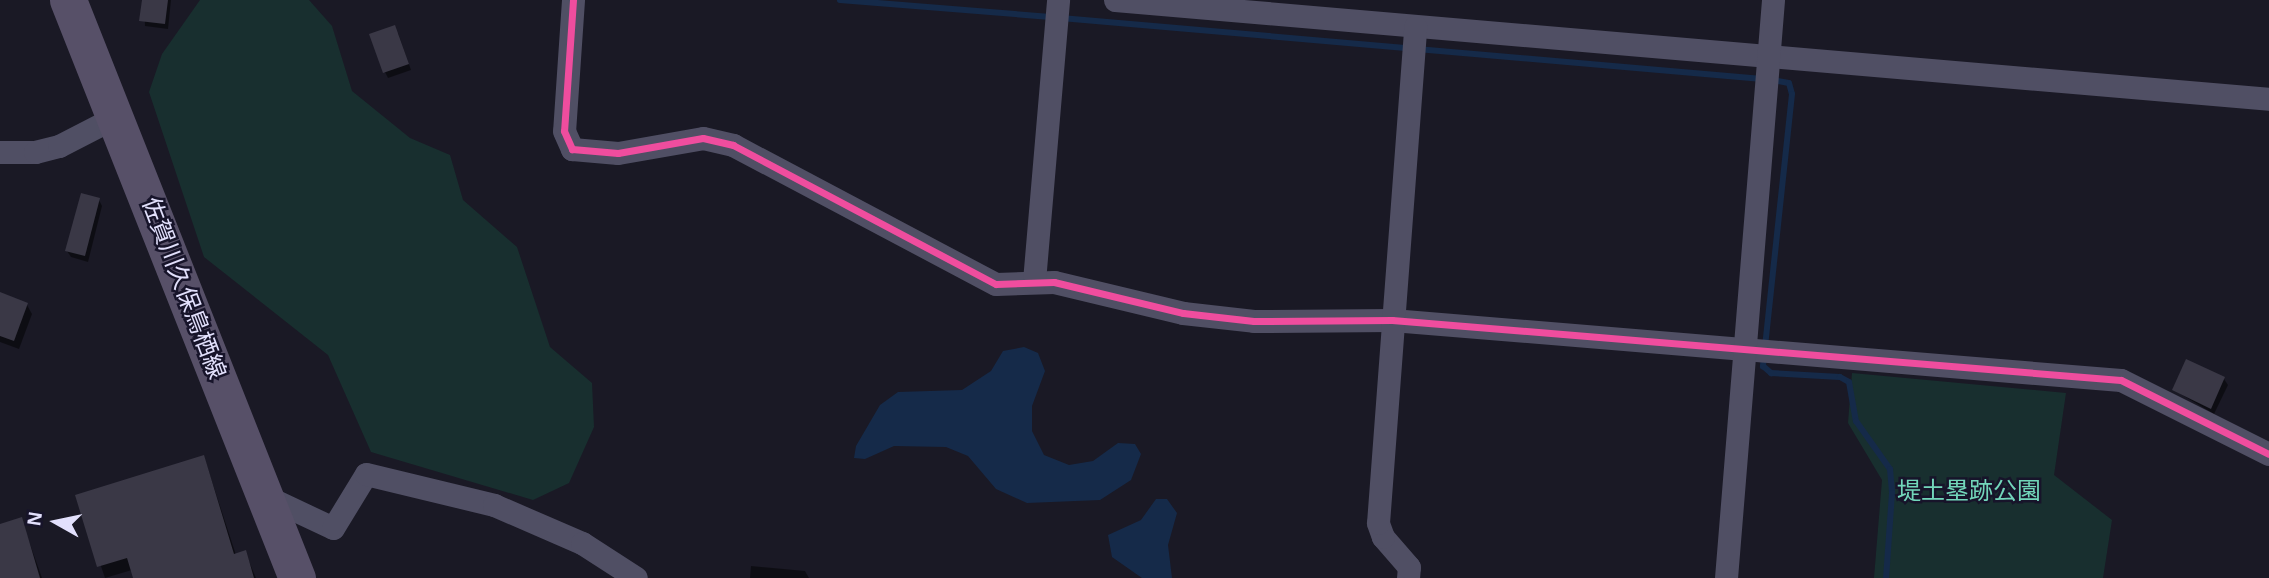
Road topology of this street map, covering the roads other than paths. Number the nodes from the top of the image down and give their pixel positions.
1 (68, 0) edge
2 (573, 0) edge
3 (1058, 0) edge
4 (1115, 0) edge
5 (1773, 0) edge
6 (1262, 6) edge
7 (1415, 26) junction
8 (1769, 56) junction
9 (2269, 99) edge
10 (117, 116) junction
11 (0, 152) edge
12 (1034, 281) junction
13 (1392, 320) junction
14 (1747, 349) junction
15 (2269, 454) edge
16 (265, 496) junction
17 (297, 578) edge
18 (636, 578) edge
19 (1408, 578) edge
20 (1726, 578) edge

1 - 10 main road, 佐賀川久保鳥栖線
2 - 12 street
3 - 12 street
4 - 6 street
5 - 8 street
6 - 7 street
7 - 8 street
7 - 13 street
8 - 9 street
8 - 14 street
10 - 11 street
10 - 16 main road, 佐賀川久保鳥栖線
12 - 13 street
13 - 14 street
13 - 19 street
14 - 15 street
14 - 20 street
16 - 17 main road, 佐賀川久保鳥栖線
16 - 18 street

